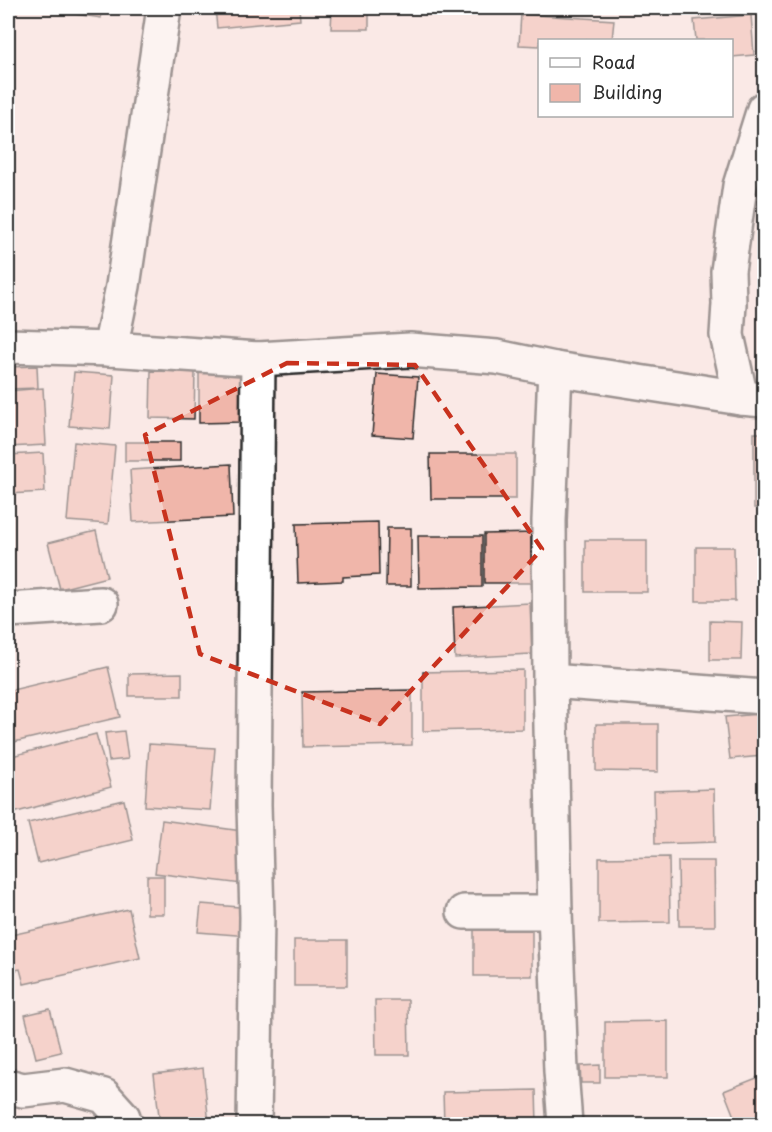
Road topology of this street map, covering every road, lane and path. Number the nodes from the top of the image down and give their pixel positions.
1 (164, 8) edge
2 (765, 110) edge
3 (8, 346) edge
4 (110, 350) junction
5 (258, 359) junction
6 (555, 369) junction
7 (753, 399) edge
8 (101, 604) dead end
9 (8, 610) edge
10 (550, 681) junction
11 (765, 697) edge
12 (464, 912) dead end
13 (555, 912) junction
14 (8, 1086) edge
15 (125, 1125) edge
16 (254, 1125) edge
17 (565, 1125) edge

1 - 4 street
2 - 7 street
3 - 4 street
4 - 5 street
5 - 6 street
5 - 16 street
6 - 7 street
6 - 10 street
8 - 9 street
10 - 11 street
10 - 13 street
12 - 13 street
13 - 17 street
14 - 15 street

